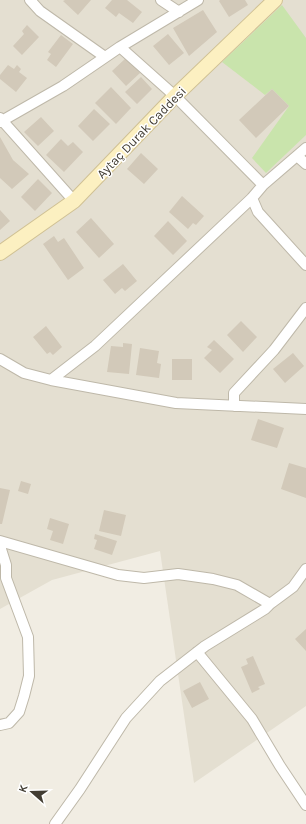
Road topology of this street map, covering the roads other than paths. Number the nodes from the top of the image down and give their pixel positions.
1 (30, 0) edge
2 (161, 0) edge
3 (198, 0) edge
4 (275, 0) edge
5 (179, 12) junction
6 (120, 47) junction
7 (105, 57) junction
8 (175, 96) junction
9 (1, 121) edge
10 (306, 148) edge
11 (297, 156) junction
12 (306, 164) edge
13 (263, 185) junction
14 (252, 198) junction
15 (74, 201) junction
16 (0, 253) edge
17 (306, 265) edge
18 (306, 308) edge
19 (0, 359) edge
20 (51, 380) junction
21 (234, 406) junction
22 (306, 409) edge
23 (0, 541) edge
24 (0, 546) edge
25 (306, 569) edge
26 (3, 580) edge
27 (270, 604) junction
28 (197, 652) junction
29 (0, 726) edge
30 (306, 805) edge
31 (55, 824) edge

1 - 7 street
2 - 5 street
3 - 5 street
4 - 8 main road, Aytaç Durak Caddesi
5 - 6 street
6 - 7 street
6 - 8 street
7 - 9 street
8 - 13 street
8 - 15 main road, Aytaç Durak Caddesi
9 - 15 street
10 - 11 street
11 - 12 street
11 - 13 street
13 - 14 street
14 - 17 street
14 - 20 street
15 - 16 main road, Aytaç Durak Caddesi
18 - 21 street
19 - 20 street
20 - 21 street
21 - 22 street
23 - 27 street
24 - 26 street
25 - 27 street
26 - 29 street
27 - 28 street
28 - 30 street
28 - 31 street

